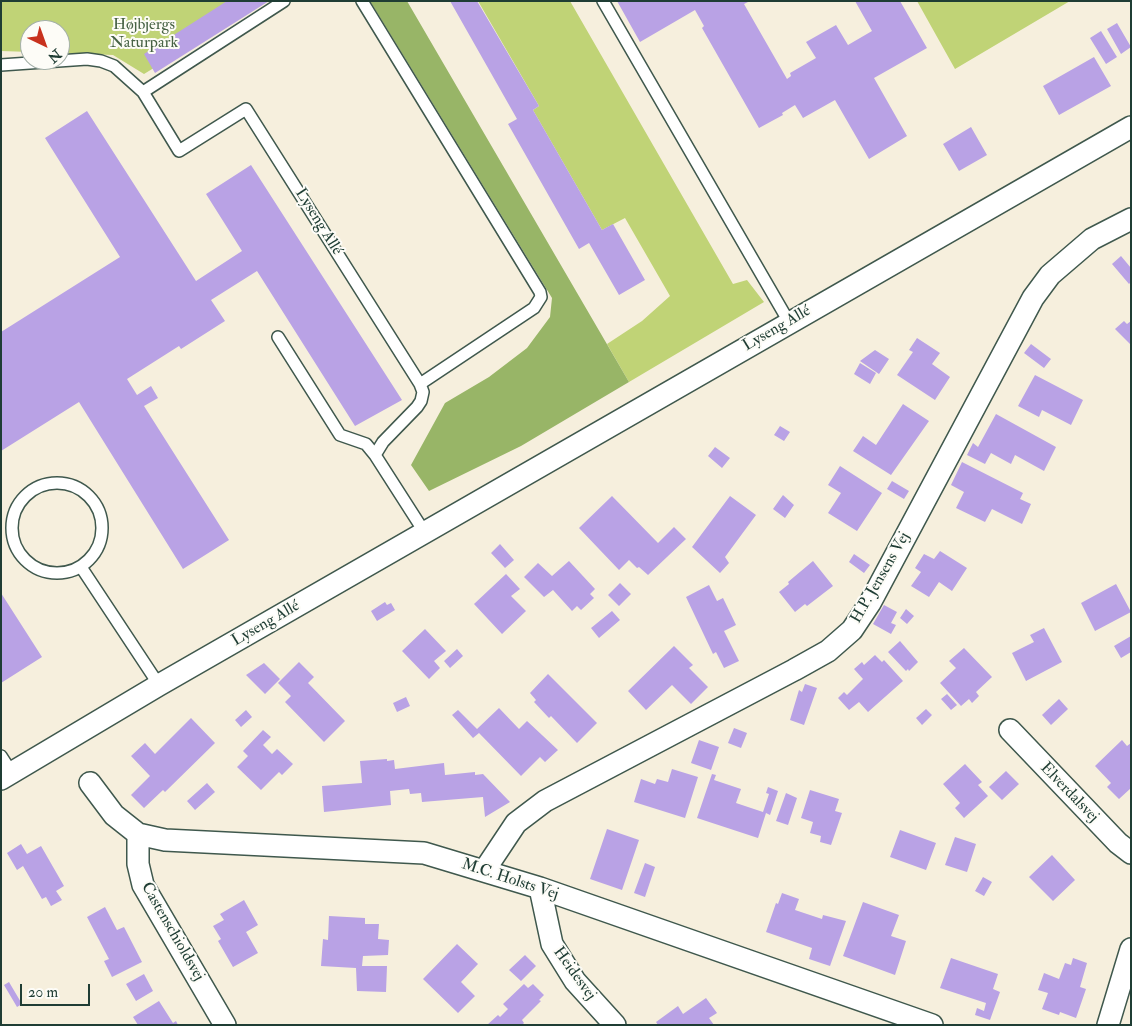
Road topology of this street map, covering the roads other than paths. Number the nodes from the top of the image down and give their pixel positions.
1 (284, 1) edge
2 (362, 1) edge
3 (603, 1) edge
4 (1, 65) edge
5 (143, 92) junction
6 (1131, 127) edge
7 (1131, 219) edge
8 (789, 322) junction
9 (278, 337) dead end
10 (420, 384) junction
11 (375, 455) junction
12 (425, 533) junction
13 (81, 567) junction
14 (159, 685) junction
15 (1010, 730) dead end
16 (5, 769) edge
17 (90, 783) dead end
18 (138, 834) junction
19 (1131, 853) edge
20 (484, 871) junction
21 (540, 888) junction
22 (1131, 949) edge
23 (226, 1025) edge
24 (614, 1025) edge
25 (932, 1025) edge
26 (1108, 1025) edge

1 - 5 lane
2 - 10 lane
3 - 8 lane
4 - 5 lane
5 - 10 lane, Lyseng Allé
6 - 8 street, Lyseng Allé
7 - 20 street, H.P. Jensens Vej
8 - 12 street, Lyseng Allé
9 - 11 lane
10 - 11 lane
11 - 12 lane
12 - 14 street, Lyseng Allé
13 - 13 lane
13 - 14 lane
14 - 16 street, Lyseng Allé
15 - 19 street, Elverdalsvej
17 - 18 street, M.C. Holsts Vej
18 - 20 street, M.C. Holsts Vej
18 - 23 street, Castenschioldsvej
20 - 21 street, M.C. Holsts Vej
21 - 24 street, Heidesvej
21 - 25 street, M.C. Holsts Vej
22 - 26 street

